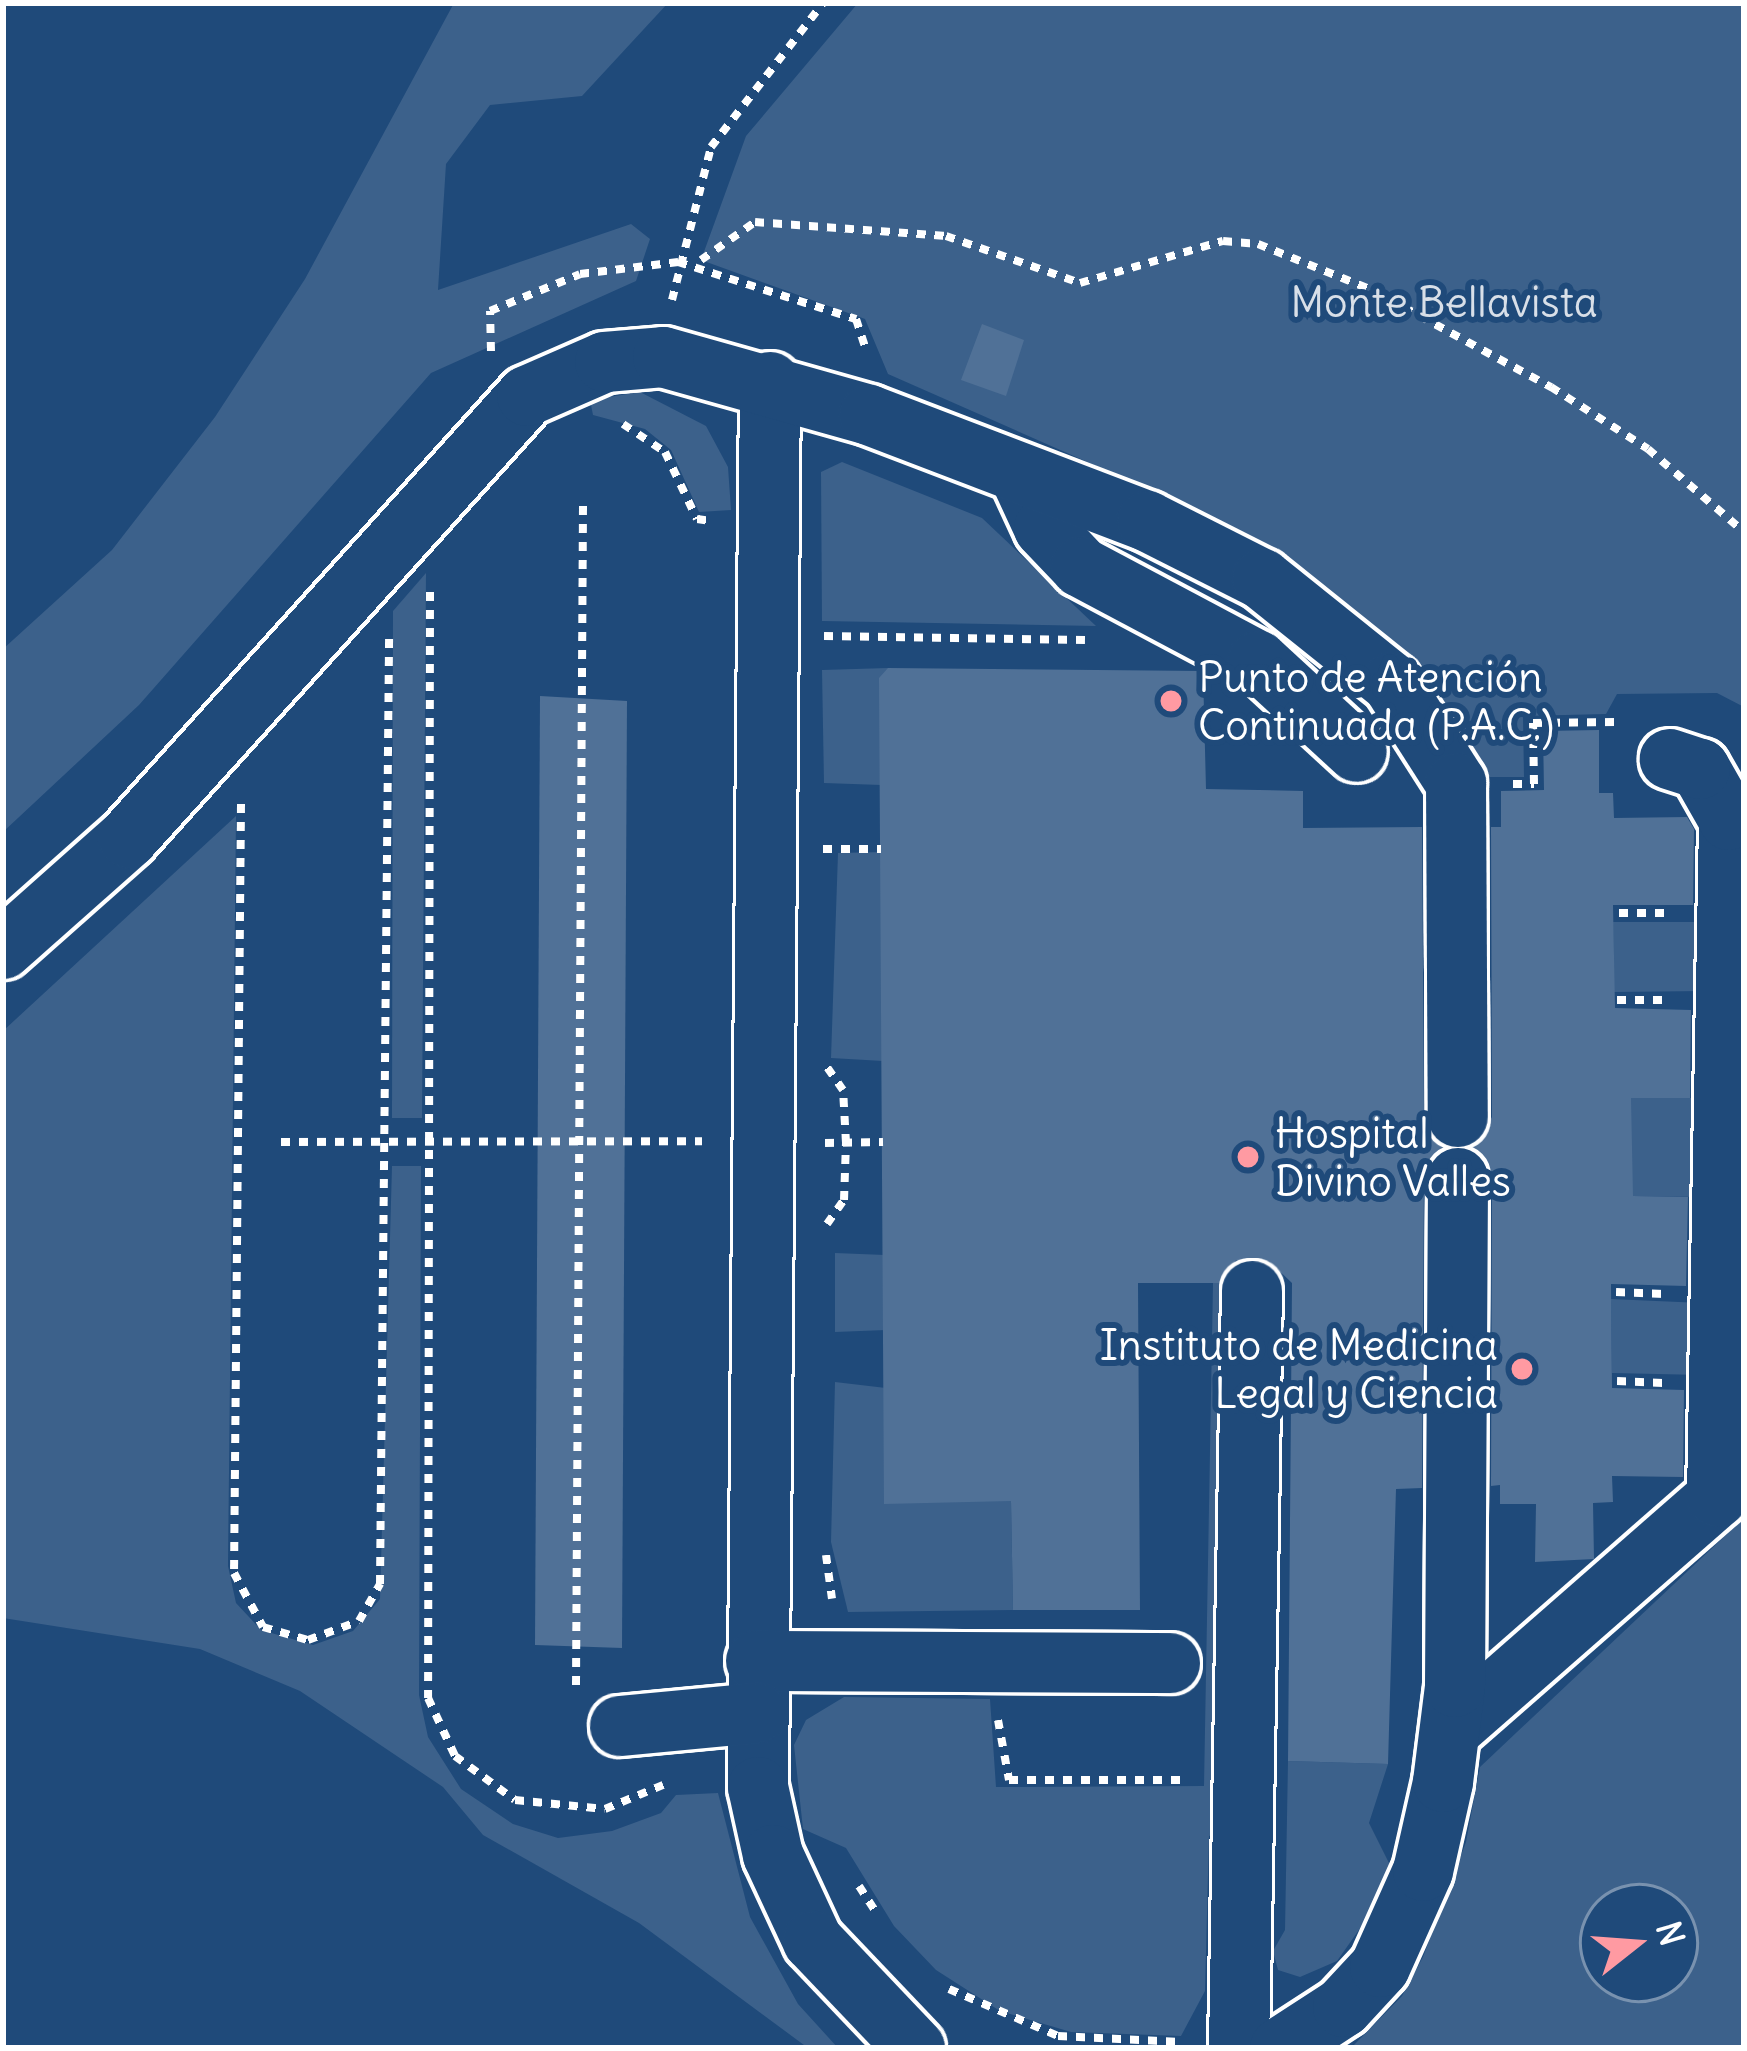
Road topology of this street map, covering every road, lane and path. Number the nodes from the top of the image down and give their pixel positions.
1 (823, 3) edge
2 (701, 260) dead end
3 (663, 357) junction
4 (770, 382) junction
5 (610, 421) dead end
6 (1020, 476) junction
7 (583, 499) dead end
8 (718, 521) dead end
9 (1744, 532) edge
10 (430, 574) dead end
11 (389, 610) dead end
12 (808, 636) dead end
13 (1095, 640) dead end
14 (1615, 722) dead end
15 (1357, 752) dead end
16 (1670, 759) dead end
17 (1495, 784) dead end
18 (241, 797) dead end
19 (881, 850) dead end
20 (808, 856) dead end
21 (3, 949) edge
22 (1617, 1000) dead end
23 (1681, 1000) dead end
24 (825, 1040) dead end
25 (824, 1063) junction
26 (806, 1076) dead end
27 (1458, 1117) dead end
28 (281, 1142) dead end
29 (388, 1142) junction
30 (580, 1142) junction
31 (759, 1142) junction
32 (883, 1142) dead end
33 (846, 1143) junction
34 (427, 1144) junction
35 (1458, 1178) dead end
36 (815, 1215) dead end
37 (827, 1224) junction
38 (827, 1247) dead end
39 (1252, 1291) dead end
40 (825, 1541) dead end
41 (837, 1616) dead end
42 (1170, 1663) dead end
43 (756, 1687) junction
44 (997, 1695) dead end
45 (598, 1711) joint
46 (1451, 1730) junction
47 (671, 1780) dead end
48 (1198, 1780) dead end
49 (854, 1877) dead end
50 (890, 1930) dead end
51 (929, 1975) dead end
52 (1218, 2035) edge
53 (915, 2048) edge
54 (1280, 2048) edge

1 - 3 path
2 - 9 path
3 - 4 lane
3 - 21 lane
4 - 6 lane
4 - 31 lane
5 - 8 path
6 - 15 lane
6 - 27 lane
7 - 30 path
10 - 34 path
11 - 29 path
12 - 13 path
14 - 17 path
16 - 46 lane
18 - 29 path
19 - 20 path
22 - 23 path
24 - 25 path
25 - 26 path
25 - 33 path
28 - 29 path
29 - 34 path
30 - 31 path
30 - 34 path
30 - 45 path
31 - 33 path
31 - 43 lane
32 - 33 path
33 - 37 path
34 - 47 path
35 - 46 lane
36 - 37 path
37 - 38 path
39 - 52 lane
40 - 41 path
42 - 43 lane
43 - 45 lane
43 - 53 lane
44 - 48 path
46 - 54 lane
49 - 50 path
51 - 52 path

